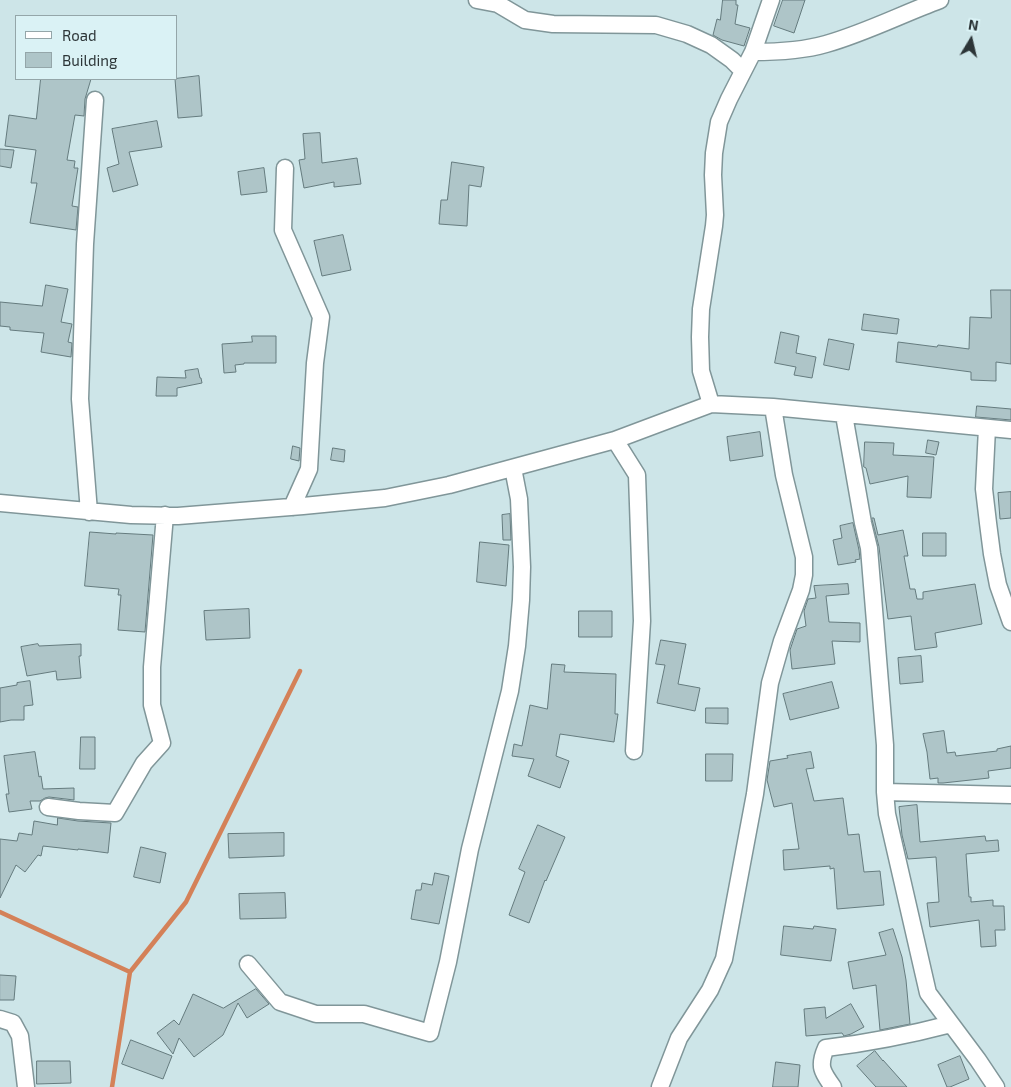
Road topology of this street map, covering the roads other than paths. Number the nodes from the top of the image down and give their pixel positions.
1 (476, 0) edge
2 (771, 0) edge
3 (940, 0) edge
4 (753, 52) junction
5 (744, 71) junction
6 (95, 100) dead end
7 (285, 168) dead end
8 (710, 404) junction
9 (773, 407) junction
10 (844, 415) junction
11 (986, 428) junction
12 (1011, 430) edge
13 (615, 440) junction
14 (513, 468) junction
15 (0, 503) edge
16 (292, 507) junction
17 (89, 512) junction
18 (165, 515) junction
19 (1011, 622) edge
20 (634, 751) dead end
21 (885, 792) junction
22 (1011, 795) edge
23 (48, 807) dead end
24 (248, 964) dead end
25 (0, 1019) edge
26 (951, 1024) junction
27 (26, 1087) edge
28 (660, 1087) edge
29 (833, 1087) edge
30 (996, 1087) edge

1 - 5 street
2 - 4 street
3 - 4 street
4 - 5 street
5 - 8 street
6 - 17 street
7 - 16 street
8 - 9 street
8 - 13 street
9 - 10 street
9 - 28 street
10 - 11 street
10 - 21 street
11 - 12 street
11 - 19 street
13 - 14 street
13 - 20 street
14 - 16 street
14 - 24 street
15 - 17 street
16 - 18 street
17 - 18 street
18 - 23 street
21 - 22 street
21 - 26 street
25 - 27 street
26 - 29 street
26 - 30 street

